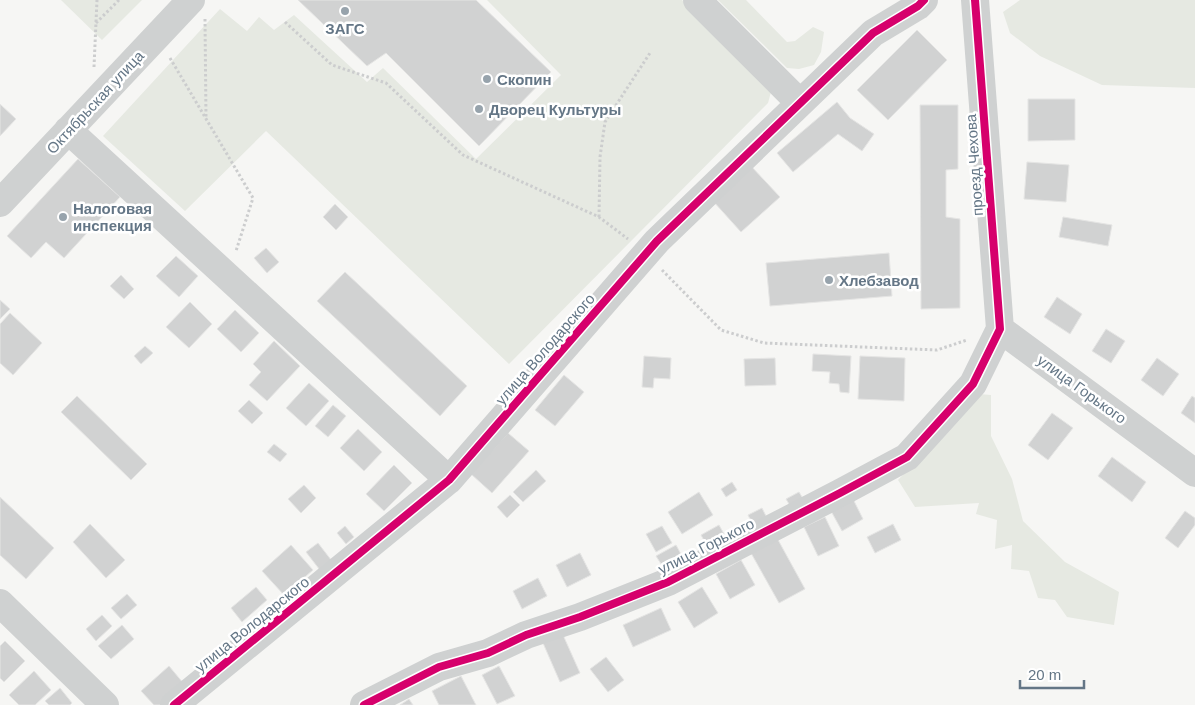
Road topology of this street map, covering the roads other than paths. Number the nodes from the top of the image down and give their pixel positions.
1 (697, 0) edge
2 (924, 0) edge
3 (975, 0) edge
4 (198, 5) edge
5 (799, 102) junction
6 (68, 130) junction
7 (0, 203) edge
8 (1000, 328) junction
9 (1195, 473) edge
10 (448, 480) junction
11 (0, 603) edge
12 (105, 705) edge
13 (174, 705) edge
14 (364, 705) edge

1 - 5 street
2 - 5 street, улица Володарского
3 - 8 street, проезд Чехова
4 - 6 street, Октябрьская улица
5 - 10 street, улица Володарского
6 - 7 street, Октябрьская улица
6 - 10 street
8 - 9 street, улица Горького
8 - 14 street, улица Горького
10 - 13 street, улица Володарского
11 - 12 street

